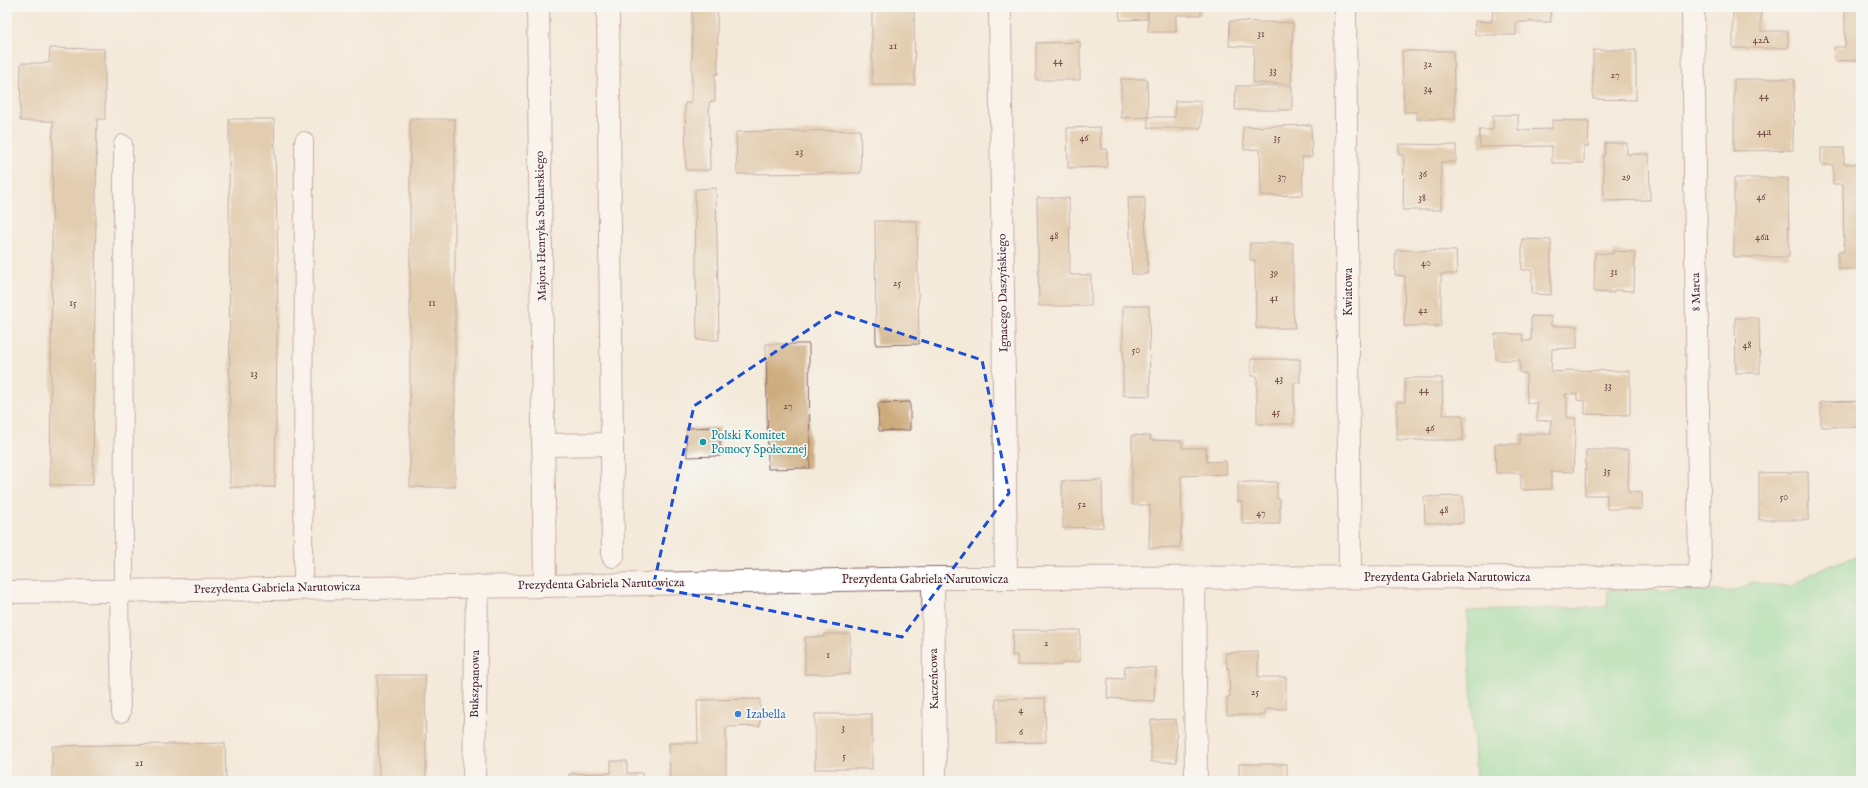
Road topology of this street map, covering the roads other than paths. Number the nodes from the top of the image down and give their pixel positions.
1 (538, 7) edge
2 (608, 7) edge
3 (1000, 7) edge
4 (1345, 7) edge
5 (1693, 7) edge
6 (304, 142) dead end
7 (123, 144) dead end
8 (612, 444) junction
9 (543, 445) junction
10 (614, 556) dead end
11 (1350, 577) junction
12 (1700, 577) joint
13 (933, 578) junction
14 (1006, 578) junction
15 (1194, 578) junction
16 (476, 586) junction
17 (545, 586) junction
18 (302, 588) junction
19 (122, 591) junction
20 (7, 592) edge
21 (122, 713) dead end
22 (474, 781) edge
23 (935, 781) edge
24 (1196, 781) edge

1 - 9 street, Majora Henryka Sucharskiego
2 - 8 street
3 - 14 street, Ignacego Daszyńskiego
4 - 11 street, Kwiatowa
5 - 12 street, 8 Marca
6 - 18 lane
7 - 19 lane
8 - 9 street
8 - 10 street
9 - 17 street, Majora Henryka Sucharskiego
11 - 12 street, Prezydenta Gabriela Narutowicza
11 - 15 street, Prezydenta Gabriela Narutowicza
13 - 14 street, Prezydenta Gabriela Narutowicza
13 - 17 street, Prezydenta Gabriela Narutowicza
13 - 23 street, Kaczeńcowa
14 - 15 street, Prezydenta Gabriela Narutowicza
15 - 24 street
16 - 17 street, Prezydenta Gabriela Narutowicza
16 - 18 street, Prezydenta Gabriela Narutowicza
16 - 22 street, Bukszpanowa
18 - 19 street, Prezydenta Gabriela Narutowicza
19 - 20 street, Prezydenta Gabriela Narutowicza
19 - 21 lane

